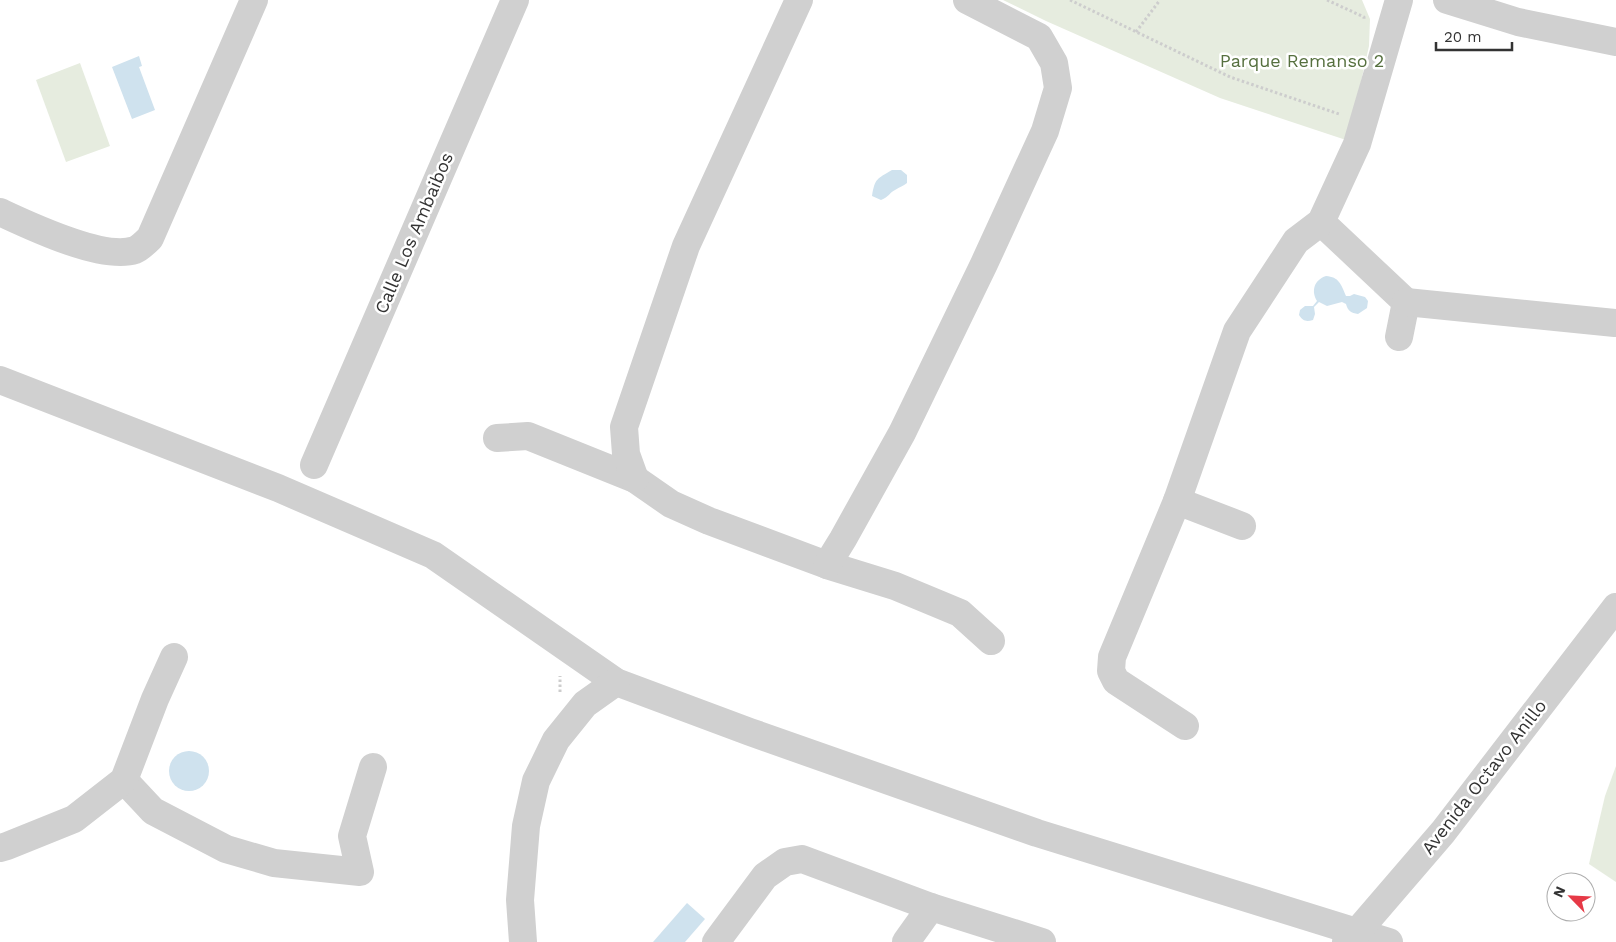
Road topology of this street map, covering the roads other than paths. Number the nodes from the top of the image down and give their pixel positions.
1 (254, 0) edge
2 (515, 0) edge
3 (799, 0) edge
4 (967, 0) edge
5 (1399, 0) edge
6 (1447, 0) edge
7 (1616, 42) edge
8 (0, 212) edge
9 (1321, 222) junction
10 (1406, 302) junction
11 (1615, 323) edge
12 (1399, 337) dead end
13 (0, 380) edge
14 (497, 438) dead end
15 (314, 465) dead end
16 (635, 479) junction
17 (1177, 501) junction
18 (1242, 526) dead end
19 (827, 565) junction
20 (1616, 607) edge
21 (991, 641) dead end
22 (174, 657) dead end
23 (616, 682) junction
24 (1185, 726) dead end
25 (373, 767) dead end
26 (124, 780) junction
27 (0, 848) edge
28 (932, 907) junction
29 (1352, 937) edge
30 (523, 942) edge
31 (716, 942) edge
32 (906, 942) edge
33 (1042, 942) edge
34 (1389, 942) edge

1 - 8 street
2 - 15 street, Calle Los Ambaibos
3 - 16 street
4 - 19 street
5 - 9 street
6 - 7 street
9 - 10 street
9 - 17 street
10 - 11 street
10 - 12 street
13 - 23 street
14 - 16 street
16 - 19 street
17 - 18 street
17 - 24 street
19 - 21 street
20 - 29 street, Avenida Octavo Anillo
22 - 26 street
23 - 29 street
23 - 30 street
25 - 26 street
26 - 27 street
28 - 31 street
28 - 32 street
28 - 33 street
29 - 34 street

